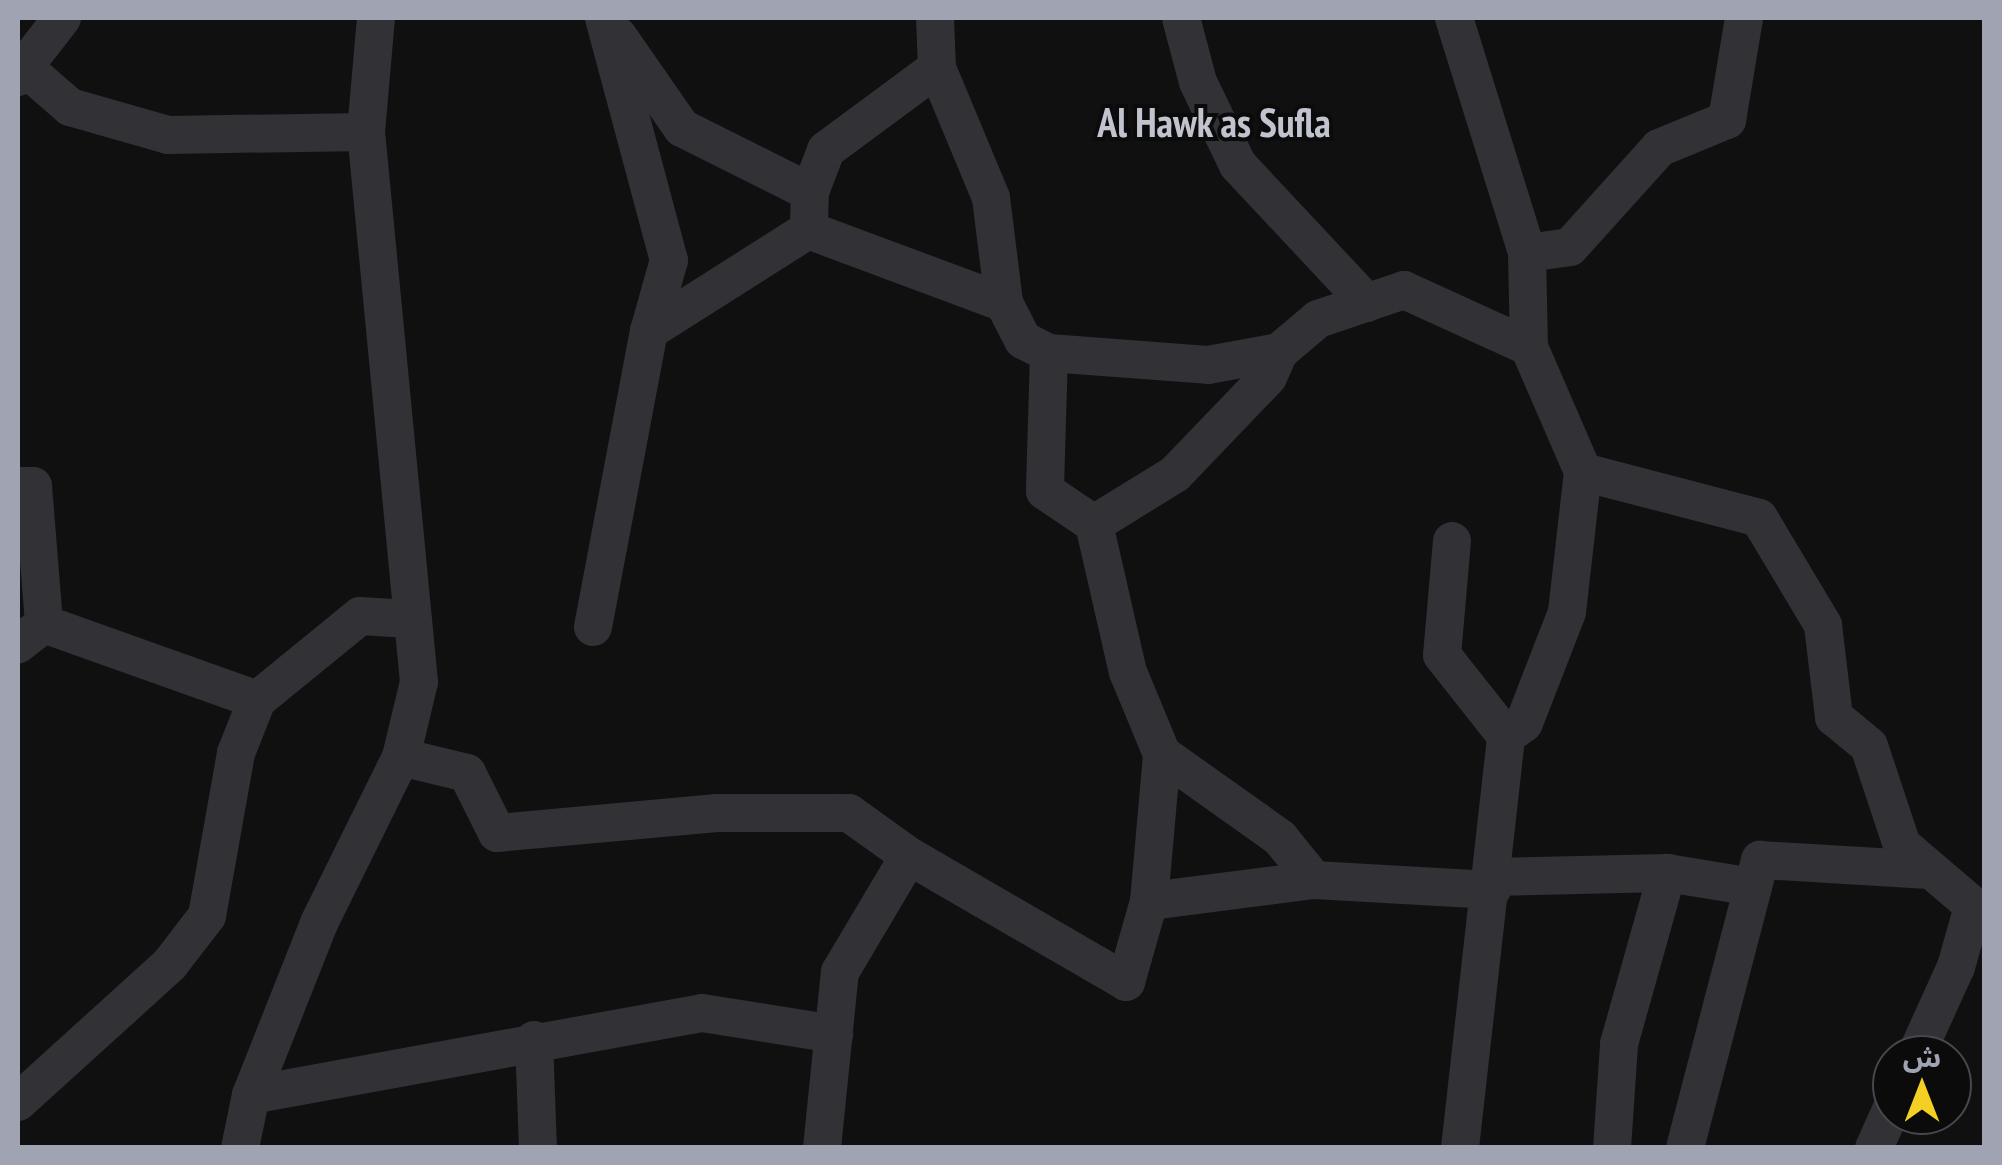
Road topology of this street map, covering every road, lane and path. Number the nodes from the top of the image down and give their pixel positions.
1 (376, 18) edge
2 (605, 18) edge
3 (935, 18) edge
4 (1181, 18) edge
5 (1454, 18) edge
6 (1744, 18) edge
7 (33, 47) edge
8 (937, 68) junction
9 (366, 132) junction
10 (810, 192) junction
11 (808, 230) junction
12 (1526, 254) junction
13 (1367, 302) junction
14 (1004, 303) junction
15 (649, 331) junction
16 (1529, 346) junction
17 (1280, 352) junction
18 (1048, 353) junction
19 (1582, 472) junction
20 (18, 486) edge
21 (1094, 524) junction
22 (1452, 540) dead end
23 (410, 619) junction
24 (593, 627) dead end
25 (31, 634) edge
26 (257, 700) junction
27 (1506, 736) junction
28 (1162, 754) junction
29 (401, 756) junction
30 (909, 856) junction
31 (1928, 870) junction
32 (1667, 873) junction
33 (1314, 880) junction
34 (1492, 884) junction
35 (1753, 887) junction
36 (1150, 902) junction
37 (1978, 912) edge
38 (834, 1034) junction
39 (1925, 1035) edge
40 (534, 1040) junction
41 (251, 1096) junction
42 (18, 1102) edge
43 (240, 1148) edge
44 (538, 1148) edge
45 (822, 1148) edge
46 (1460, 1148) edge
47 (1612, 1148) edge
48 (1685, 1148) edge

1 - 9 street
2 - 10 street
2 - 15 street
3 - 8 street
4 - 13 street
5 - 12 street
6 - 12 street
7 - 9 street
8 - 10 street
8 - 14 street
9 - 23 street
10 - 11 street
11 - 14 street
11 - 15 street
12 - 16 street
13 - 16 street
13 - 17 street
14 - 18 street
15 - 24 street
16 - 19 street
17 - 18 street
17 - 21 street
18 - 21 street
19 - 27 street
19 - 31 street
20 - 25 street
21 - 28 street
22 - 27 street
23 - 26 street
23 - 29 street
25 - 26 street
26 - 42 street
27 - 34 street
28 - 33 street
28 - 36 street
29 - 30 street
29 - 41 street
30 - 36 street
30 - 38 street
31 - 35 street
31 - 37 street
32 - 34 street
32 - 35 street
32 - 47 street
33 - 34 street
33 - 36 street
34 - 46 street
35 - 48 street
37 - 39 street
38 - 40 street
38 - 45 street
40 - 41 street
40 - 44 street
41 - 43 street

